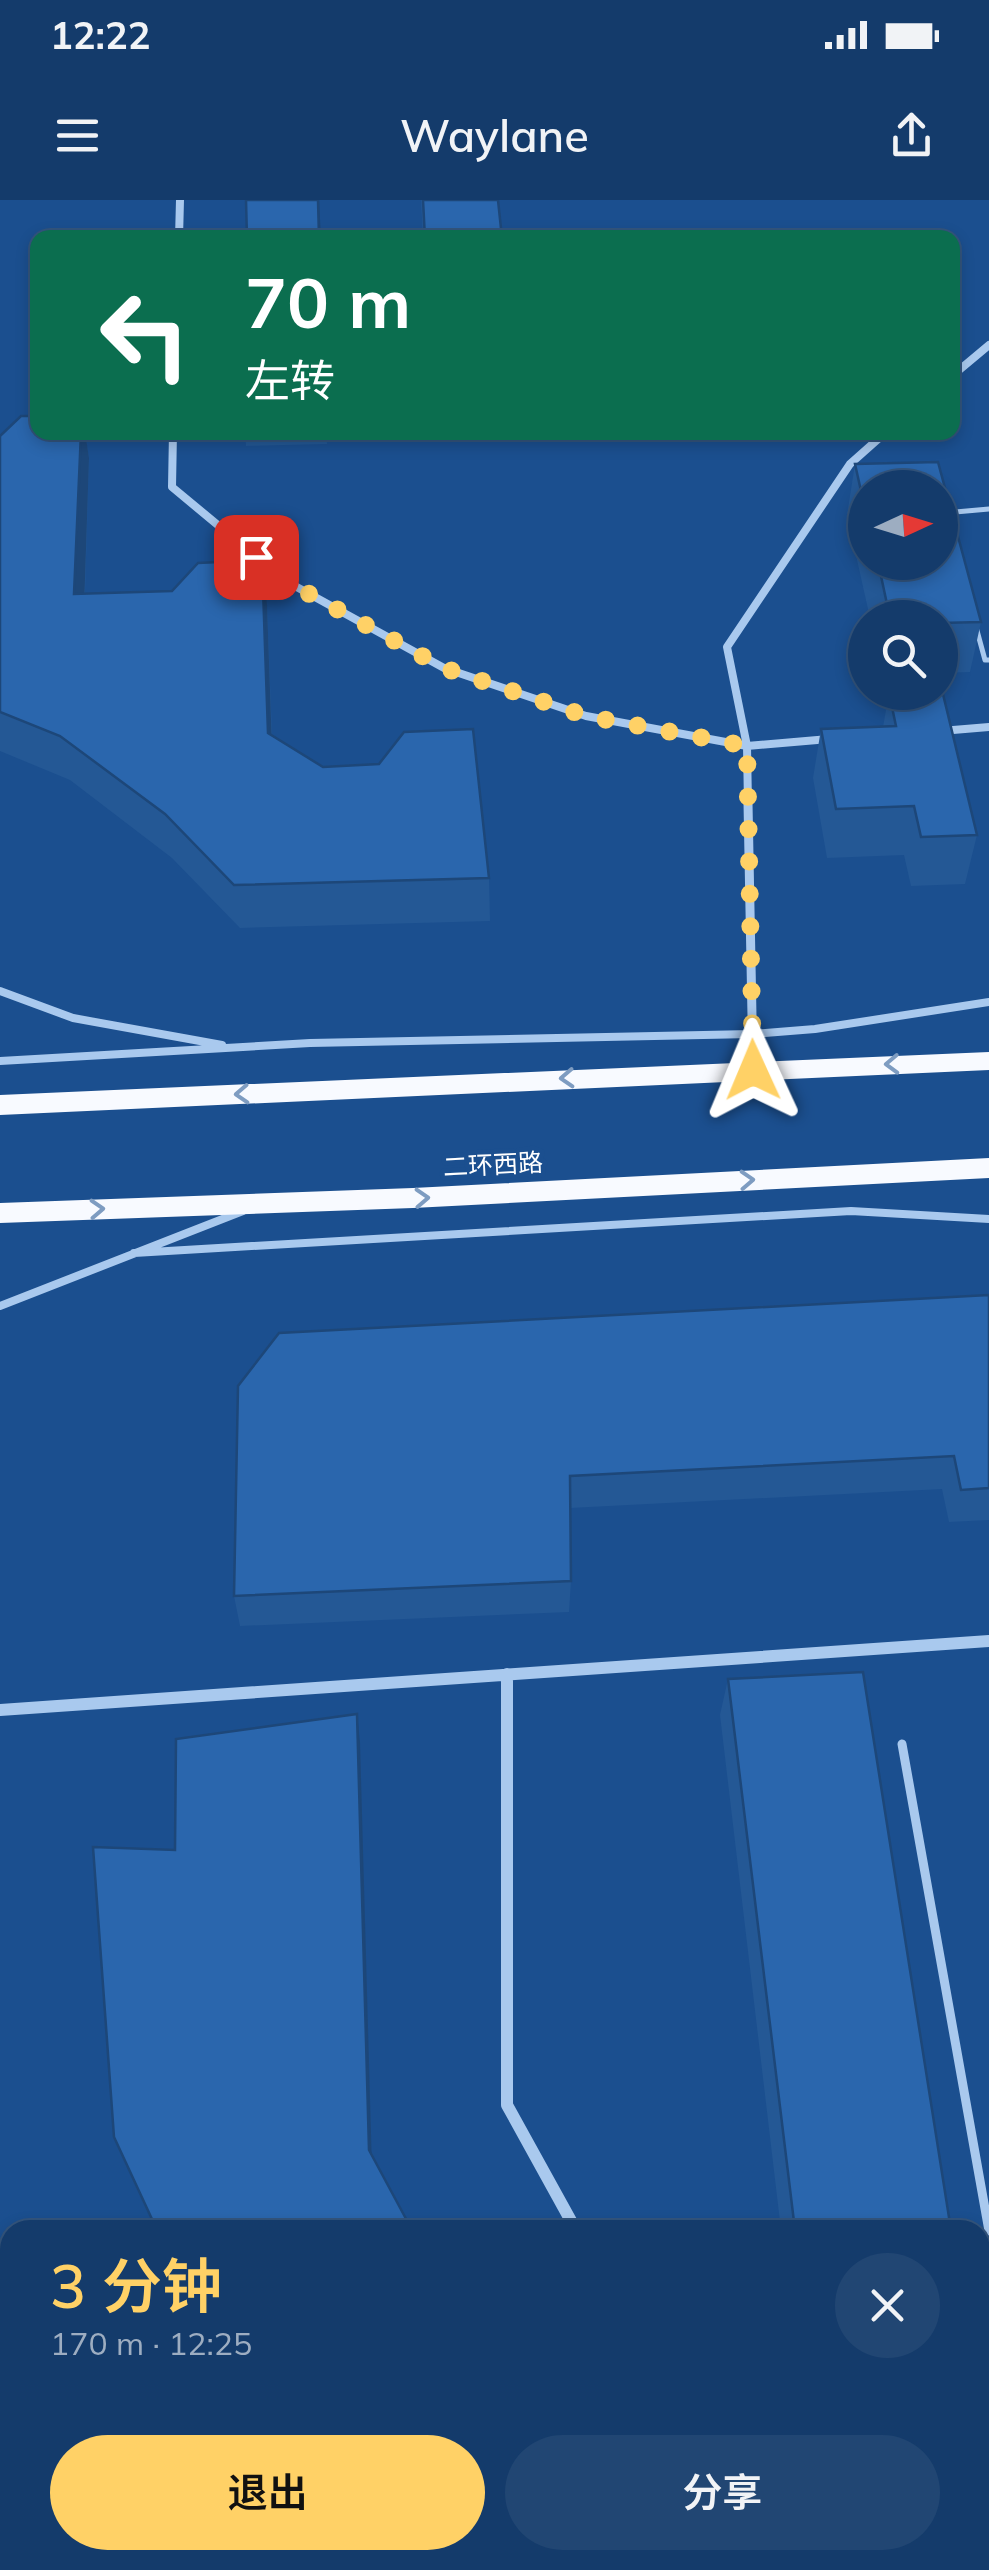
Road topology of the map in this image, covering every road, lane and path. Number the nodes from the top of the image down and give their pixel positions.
1 (180, 200) edge
2 (179, 230) edge
3 (989, 345) edge
4 (960, 369) edge
5 (173, 440) edge
6 (877, 440) edge
7 (989, 509) edge
8 (958, 511) edge
9 (974, 623) edge
10 (989, 660) edge
11 (989, 727) edge
12 (933, 732) edge
13 (840, 738) edge
14 (747, 746) junction
15 (0, 991) edge
16 (989, 1002) edge
17 (752, 1034) junction
18 (236, 1047) junction
19 (0, 1061) edge
20 (989, 1061) edge
21 (753, 1070) junction
22 (0, 1105) edge
23 (989, 1168) edge
24 (269, 1200) junction
25 (0, 1213) edge
26 (989, 1219) edge
27 (134, 1253) junction
28 (0, 1306) edge
29 (989, 1641) edge
30 (508, 1674) junction
31 (0, 1710) edge
32 (902, 1744) dead end
33 (570, 2220) edge
34 (987, 2220) edge

1 - 2 street
3 - 4 street
5 - 14 street
6 - 14 street
7 - 8 lane
9 - 10 lane
11 - 12 street
13 - 14 street
14 - 17 street
15 - 18 lane
16 - 17 lane
17 - 18 lane
17 - 21 street
18 - 19 lane
20 -> 21 highway
21 -> 22 highway
24 -> 23 highway, 二环西路
25 -> 24 highway, 二环西路
24 - 27 lane
26 - 27 lane
27 - 28 lane
29 - 30 street
30 - 31 street
30 - 33 street
32 - 34 lane

